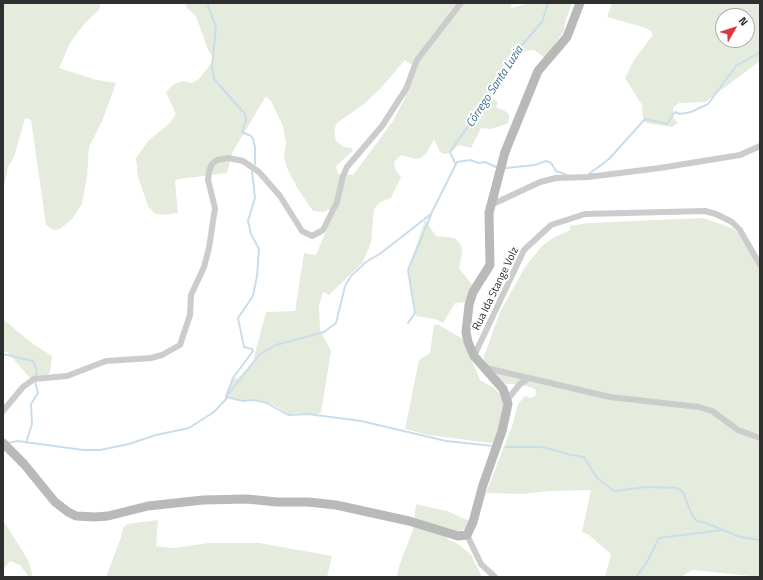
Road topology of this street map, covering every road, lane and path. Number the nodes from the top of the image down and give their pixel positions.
1 (461, 3) edge
2 (580, 3) edge
3 (760, 146) edge
4 (491, 205) junction
5 (760, 265) edge
6 (474, 356) junction
7 (486, 368) junction
8 (529, 378) junction
9 (507, 400) junction
10 (3, 411) edge
11 (760, 438) edge
12 (3, 443) edge
13 (466, 535) junction
14 (495, 577) edge

1 - 10 street
2 - 4 street
3 - 4 street
4 - 6 street
5 - 6 street, Rua Ida Stange Volz
6 - 7 street
7 - 8 street
7 - 9 street
8 - 9 street
8 - 11 street
9 - 13 street
12 - 13 street
13 - 14 street

